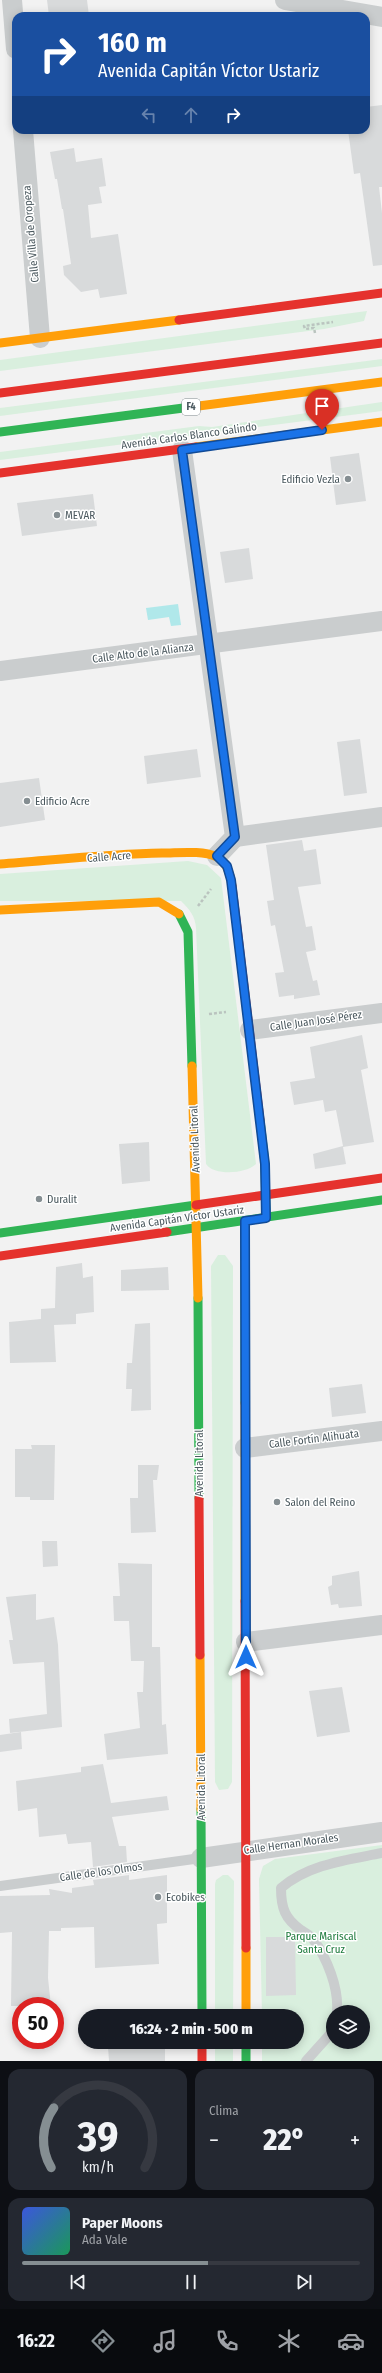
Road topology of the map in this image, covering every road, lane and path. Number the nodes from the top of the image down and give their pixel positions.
1 (12, 0) edge
2 (285, 0) edge
3 (13, 12) edge
4 (353, 12) edge
5 (370, 15) edge
6 (382, 17) edge
7 (23, 134) edge
8 (382, 293) edge
9 (333, 322) dead end
10 (314, 328) dead end
11 (40, 338) junction
12 (0, 343) edge
13 (382, 343) edge
14 (382, 382) edge
15 (0, 393) edge
16 (382, 422) edge
17 (0, 432) edge
18 (182, 450) junction
19 (0, 473) edge
20 (382, 621) edge
21 (208, 645) junction
22 (0, 671) edge
23 (382, 817) edge
24 (235, 837) junction
25 (217, 856) junction
26 (0, 864) edge
27 (214, 886) dead end
28 (0, 910) edge
29 (194, 911) dead end
30 (233, 1012) dead end
31 (382, 1013) edge
32 (203, 1015) dead end
33 (250, 1030) junction
34 (382, 1178) edge
35 (266, 1195) junction
36 (382, 1200) edge
37 (196, 1204) junction
38 (266, 1218) junction
39 (245, 1221) junction
40 (197, 1228) junction
41 (0, 1233) edge
42 (0, 1256) edge
43 (382, 1430) edge
44 (245, 1448) junction
45 (382, 1625) edge
46 (246, 1642) junction
47 (382, 1832) edge
48 (246, 1850) junction
49 (382, 1853) edge
50 (201, 1858) junction
51 (0, 1886) edge
52 (337, 2005) edge
53 (202, 2009) edge
54 (246, 2009) edge
55 (326, 2039) edge
56 (202, 2049) edge
57 (246, 2049) edge
58 (202, 2061) edge
59 (246, 2061) edge
60 (306, 2061) edge

1 - 3 street
2 - 4 street
5 - 6 street
7 - 11 street, Calle Villa de Oropeza
8 - 11 main road
9 - 10 path
11 - 12 main road
13 - 15 main road
14 - 17 main road, F4
16 - 18 main road, Avenida Carlos Blanco Galindo
18 - 19 main road, Avenida Carlos Blanco Galindo
18 - 21 street
20 - 21 street, Calle Alto de la Alianza
21 - 22 street, Calle Alto de la Alianza
21 - 24 street
23 - 24 street
24 - 25 street
25 - 26 main road, Calle Acre
25 - 33 main road
27 - 29 path
28 - 37 main road, Avenida Litoral
30 - 32 path
31 - 33 street, Calle Juan José Pérez
33 - 35 main road
34 - 35 main road, Avenida Capitán Víctor Ustariz
35 - 37 main road, Avenida Capitán Víctor Ustariz
35 - 38 main road
36 - 38 main road, Avenida Capitán Víctor Ustariz
37 - 40 main road, Avenida Litoral
37 - 41 main road, Avenida Capitán Víctor Ustariz
38 - 39 main road, Avenida Capitán Víctor Ustariz
39 - 40 main road, Avenida Capitán Víctor Ustariz
39 - 44 main road
40 - 42 main road, Avenida Capitán Víctor Ustariz
40 - 50 main road, Avenida Litoral
43 - 44 street, Calle Fortín Alihuata
44 - 46 main road
45 - 46 street
46 - 48 main road
47 - 48 street, Calle Hernan Morales
48 - 50 street, Calle Hernan Morales
48 - 54 main road
49 - 52 lane
50 - 51 lane, Calle de los Olmos
50 - 53 main road, Avenida Litoral
55 - 60 lane
56 - 58 main road
57 - 59 main road

